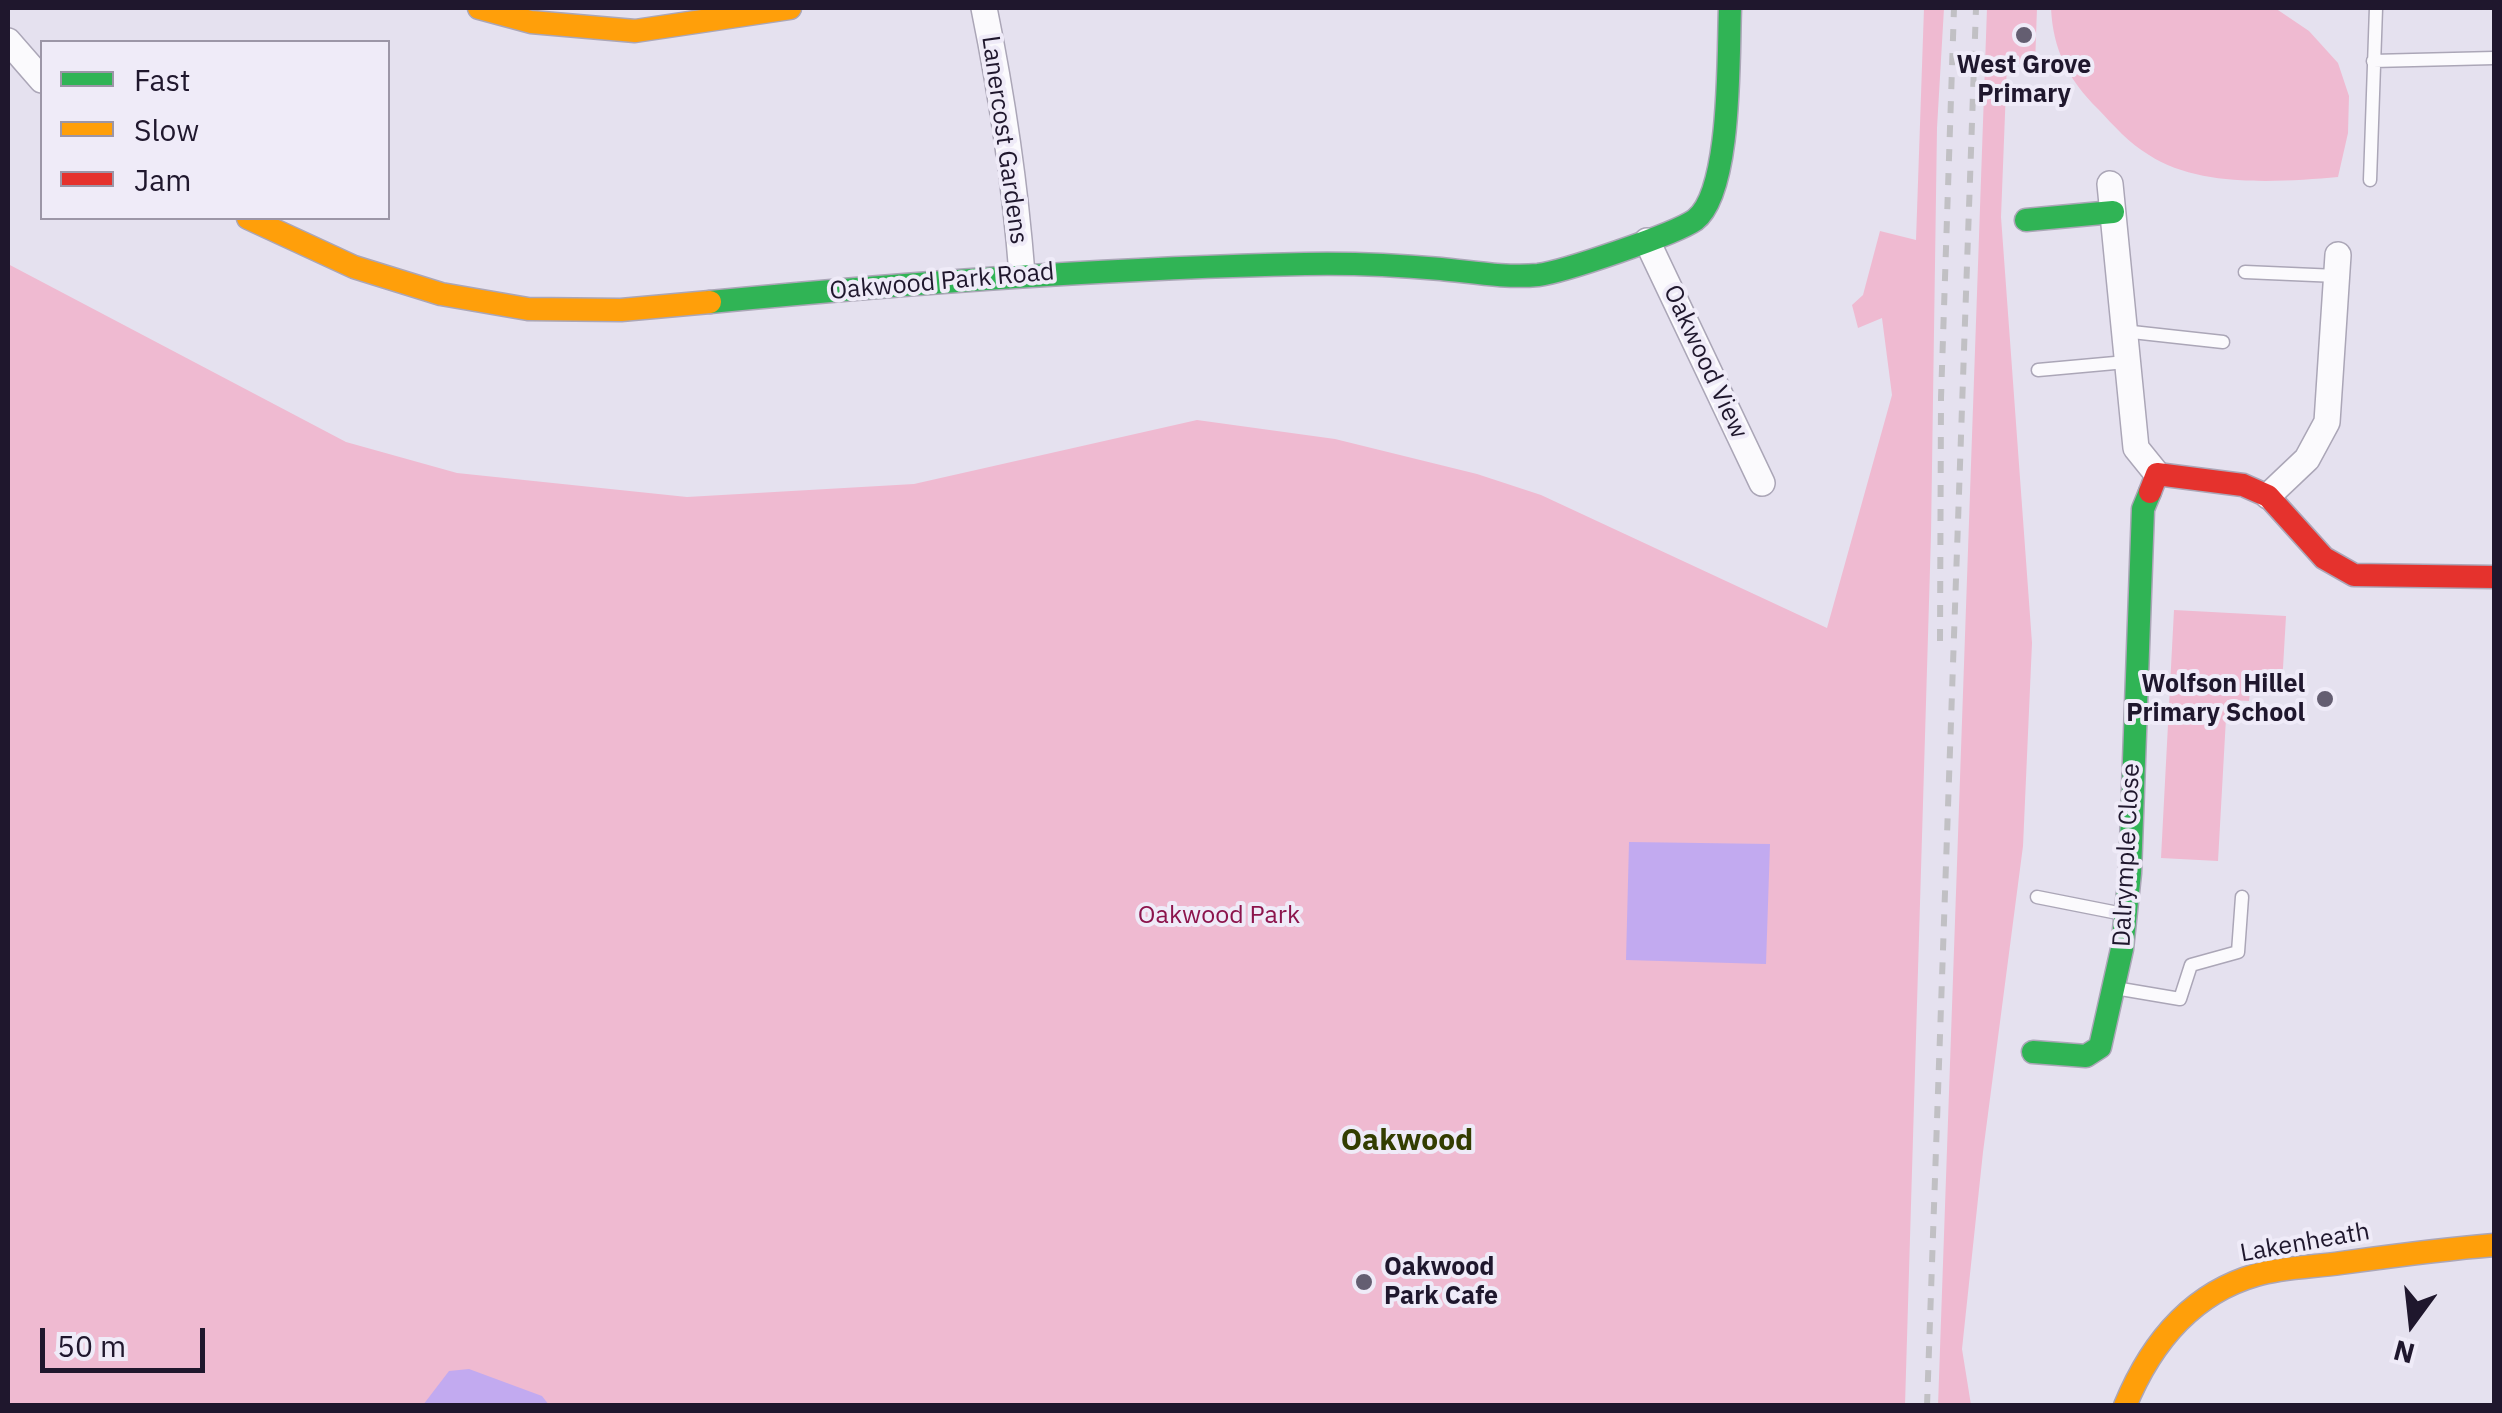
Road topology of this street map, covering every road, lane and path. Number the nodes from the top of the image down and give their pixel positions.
1 (479, 8) edge
2 (790, 8) edge
3 (984, 8) edge
4 (1730, 8) edge
5 (2376, 8) edge
6 (8, 40) edge
7 (2494, 58) edge
8 (2373, 61) junction
9 (40, 78) edge
10 (2370, 180) dead end
11 (2110, 184) dead end
12 (2112, 212) junction
13 (252, 220) edge
14 (2026, 220) dead end
15 (1648, 241) junction
16 (2337, 266) joint
17 (2246, 272) dead end
18 (1022, 274) junction
19 (2124, 331) junction
20 (2223, 342) dead end
21 (2126, 362) junction
22 (2038, 370) dead end
23 (2157, 474) junction
24 (1762, 483) dead end
25 (2268, 496) junction
26 (2494, 578) edge
27 (2037, 897) dead end
28 (2242, 897) dead end
29 (2126, 914) junction
30 (2115, 988) junction
31 (2032, 1052) dead end
32 (2494, 1245) edge
33 (2125, 1406) edge

1 - 2 street
3 - 18 street, Lanercost Gardens
4 - 15 street, Oakwood Park Road
5 - 8 lane
6 - 9 street
7 - 8 lane
8 - 10 lane
11 - 12 street
12 - 14 street
12 - 19 street
13 - 18 street, Oakwood Park Road
15 - 18 street, Oakwood Park Road
15 - 24 street, Oakwood View
16 - 17 lane
16 - 25 street
19 - 20 lane
19 - 21 street
21 - 22 lane
21 - 23 street
23 - 25 street
23 - 29 street, Dalrymple Close
25 - 26 street
27 - 29 lane
28 - 30 lane
29 - 30 street, Dalrymple Close
30 - 31 street, Dalrymple Close
32 - 33 street, Lakenheath

